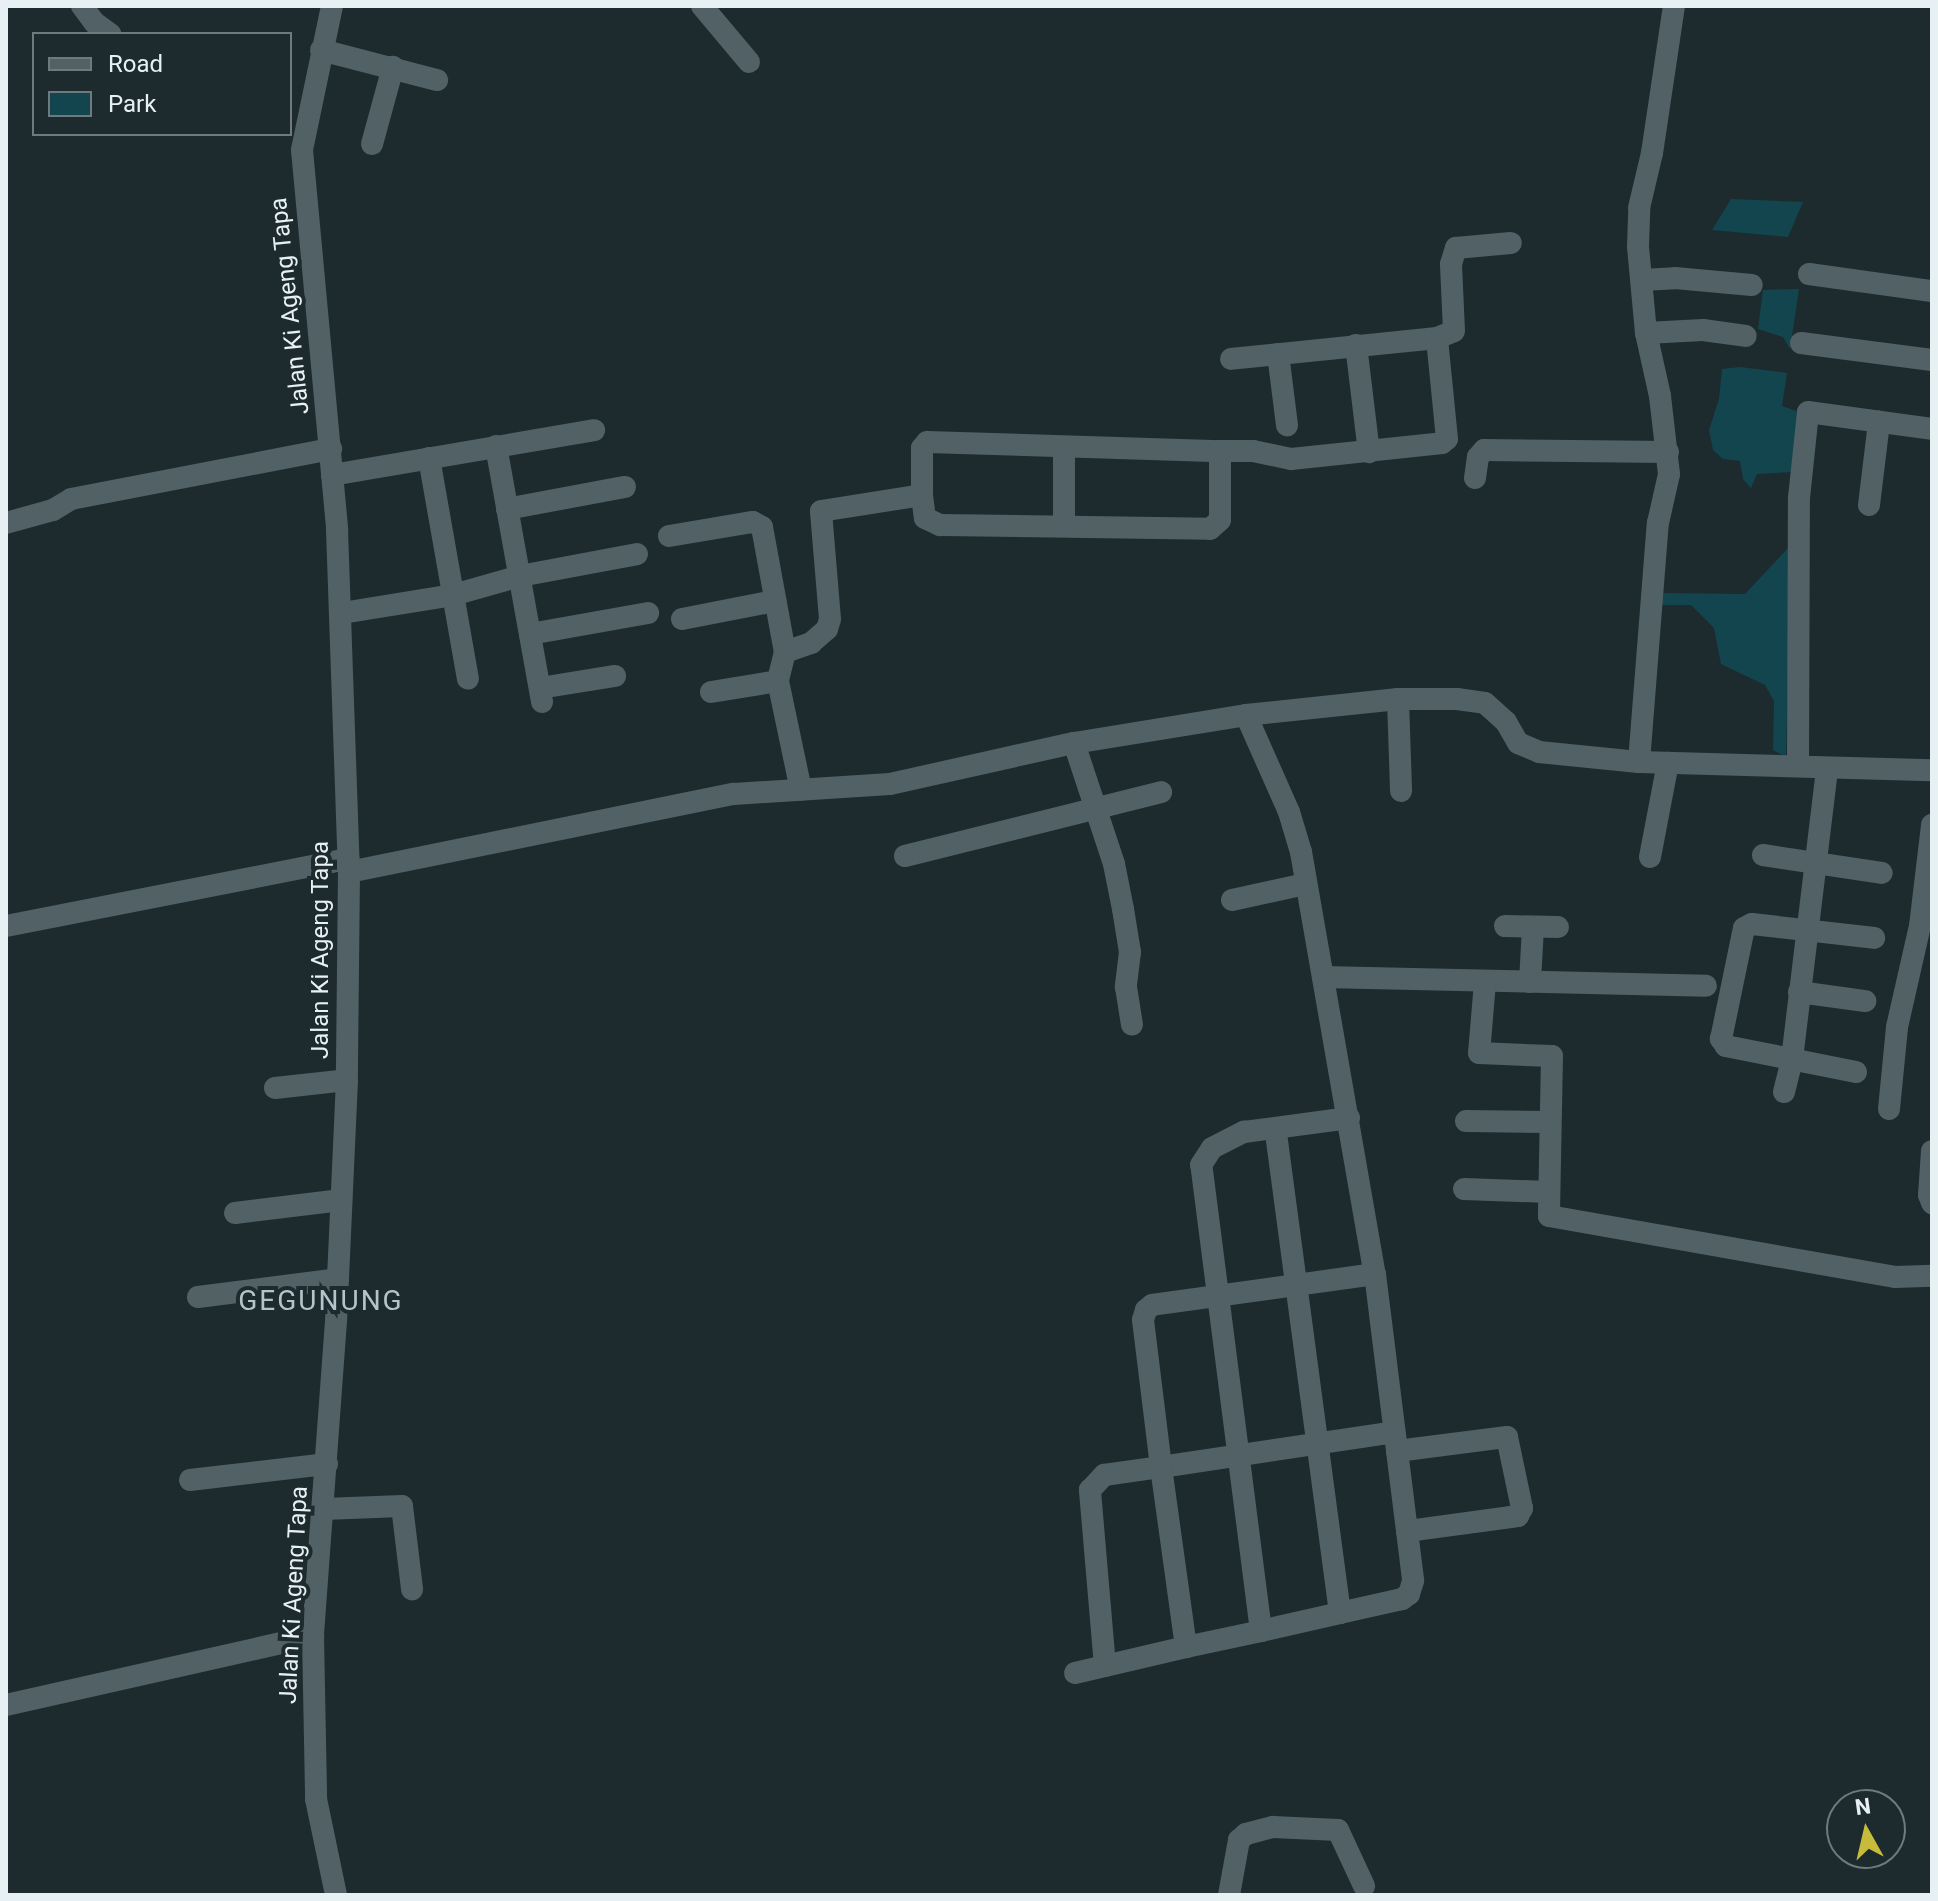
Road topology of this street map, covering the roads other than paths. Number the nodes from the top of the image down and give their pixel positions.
1 (82, 6) edge
2 (332, 6) edge
3 (702, 6) edge
4 (1674, 6) edge
5 (107, 32) edge
6 (321, 50) junction
7 (749, 62) dead end
8 (393, 67) junction
9 (437, 80) dead end
10 (298, 132) edge
11 (372, 144) dead end
12 (1511, 243) dead end
13 (1809, 274) dead end
14 (1642, 280) junction
15 (1752, 285) dead end
16 (1932, 291) edge
17 (1646, 333) junction
18 (1746, 336) dead end
19 (1437, 338) junction
20 (1801, 343) dead end
21 (1356, 345) junction
22 (1278, 354) junction
23 (1231, 359) dead end
24 (1932, 360) edge
25 (1879, 422) junction
26 (1287, 425) dead end
27 (1932, 429) edge
28 (594, 430) dead end
29 (496, 446) junction
30 (1064, 448) junction
31 (331, 449) junction
32 (1220, 451) junction
33 (1369, 452) junction
34 (1668, 452) junction
35 (429, 458) junction
36 (332, 475) junction
37 (1475, 478) dead end
38 (625, 487) dead end
39 (922, 495) junction
40 (1869, 505) dead end
41 (507, 509) junction
42 (6, 523) edge
43 (1064, 526) junction
44 (669, 536) dead end
45 (637, 554) dead end
46 (520, 576) junction
47 (453, 595) junction
48 (775, 601) junction
49 (342, 613) junction
50 (648, 613) dead end
51 (682, 619) dead end
52 (530, 634) junction
53 (785, 652) junction
54 (615, 676) dead end
55 (468, 679) dead end
56 (778, 681) junction
57 (711, 692) dead end
58 (1398, 699) junction
59 (1246, 715) junction
60 (1074, 743) junction
61 (1639, 762) junction
62 (1668, 763) junction
63 (1798, 766) junction
64 (1827, 768) junction
65 (1932, 770) edge
66 (801, 790) junction
67 (1401, 791) dead end
68 (1161, 792) dead end
69 (1092, 807) junction
70 (1932, 825) edge
71 (1763, 855) dead end
72 (905, 856) dead end
73 (1650, 857) dead end
74 (1815, 863) junction
75 (349, 866) junction
76 (1882, 873) dead end
77 (1305, 884) junction
78 (1232, 900) dead end
79 (6, 926) edge
80 (1505, 926) dead end
81 (1533, 927) junction
82 (1558, 927) dead end
83 (1807, 930) junction
84 (1874, 938) dead end
85 (1323, 977) junction
86 (1485, 982) junction
87 (1530, 982) junction
88 (1706, 986) dead end
89 (1799, 992) junction
90 (1865, 1001) dead end
91 (1132, 1025) dead end
92 (1792, 1059) junction
93 (1856, 1072) dead end
94 (347, 1080) junction
95 (275, 1088) dead end
96 (1784, 1092) dead end
97 (1889, 1109) dead end
98 (1349, 1118) junction
99 (1466, 1121) dead end
100 (1550, 1122) junction
101 (1275, 1128) junction
102 (1932, 1151) edge
103 (1464, 1189) dead end
104 (1548, 1192) junction
105 (341, 1200) junction
106 (1932, 1203) edge
107 (235, 1213) dead end
108 (1375, 1274) junction
109 (1932, 1276) edge
110 (338, 1279) junction
111 (1297, 1285) junction
112 (1218, 1296) junction
113 (198, 1297) dead end
114 (1395, 1442) junction
115 (1318, 1446) junction
116 (1239, 1457) junction
117 (327, 1464) junction
118 (1161, 1467) junction
119 (190, 1480) dead end
120 (324, 1509) junction
121 (1407, 1531) junction
122 (412, 1589) dead end
123 (1340, 1613) junction
124 (1261, 1631) junction
125 (313, 1636) junction
126 (1186, 1647) junction
127 (1105, 1666) junction
128 (1075, 1673) dead end
129 (6, 1705) edge
130 (1364, 1886) dead end
131 (336, 1895) edge
132 (1229, 1895) edge

1 - 5 street
2 - 6 street, Jalan Ki Ageng Tapa
3 - 7 street
4 - 14 street
6 - 8 street
6 - 10 street, Jalan Ki Ageng Tapa
8 - 9 street
8 - 11 street
10 - 31 street, Jalan Ki Ageng Tapa
12 - 19 street
13 - 16 street
14 - 15 street
14 - 17 street
17 - 18 street
17 - 34 street
19 - 21 street
19 - 33 street
20 - 24 street
21 - 22 street
21 - 33 street
22 - 23 street
22 - 26 street
25 - 27 street
25 - 40 street
25 - 63 street
28 - 29 street
29 - 35 street
29 - 41 street
30 - 32 street
30 - 39 street
30 - 43 street
31 - 36 street, Jalan Ki Ageng Tapa
31 - 42 street
32 - 33 street
32 - 43 street
34 - 37 street
34 - 61 street
35 - 36 street
35 - 47 street
36 - 49 street, Jalan Ki Ageng Tapa
38 - 41 street
39 - 43 street
39 - 53 street
41 - 46 street
44 - 48 street
45 - 46 street
46 - 47 street
46 - 52 street
47 - 49 street
47 - 55 street
48 - 51 street
48 - 53 street
49 - 75 street, Jalan Ki Ageng Tapa
50 - 52 street
52 - 54 street
53 - 56 street
56 - 57 street
56 - 66 street
58 - 59 street
58 - 61 street
58 - 67 street
59 - 60 street
59 - 77 street
60 - 66 street
60 - 69 street
61 - 62 street
62 - 63 street
62 - 73 street
63 - 64 street
64 - 65 street
64 - 74 street
66 - 75 street
68 - 69 street
69 - 72 street
69 - 91 street
70 - 97 street
71 - 74 street
74 - 76 street
74 - 83 street
75 - 79 street
75 - 94 street, Jalan Ki Ageng Tapa
77 - 78 street
77 - 85 street
80 - 81 street
81 - 82 street
81 - 87 street
83 - 84 street
83 - 89 street
83 - 92 street
85 - 86 street
85 - 98 street
86 - 87 street
86 - 100 street
87 - 88 street
89 - 90 street
89 - 92 street
92 - 93 street
92 - 96 street
94 - 95 street
94 - 105 street, Jalan Ki Ageng Tapa
98 - 101 street
98 - 108 street
99 - 100 street
100 - 104 street
101 - 111 street
101 - 112 street
102 - 106 street
103 - 104 street
104 - 109 street
105 - 107 street
105 - 110 street, Jalan Ki Ageng Tapa
108 - 111 street
108 - 114 street
110 - 113 street
110 - 117 street, Jalan Ki Ageng Tapa
111 - 112 street
111 - 115 street
112 - 116 street
112 - 118 street
114 - 115 street
114 - 121 street
114 - 121 street
115 - 116 street
115 - 123 street
116 - 118 street
116 - 124 street
117 - 119 street
117 - 120 street, Jalan Ki Ageng Tapa
118 - 126 street
118 - 127 street
120 - 122 street
120 - 125 street, Jalan Ki Ageng Tapa
121 - 123 street
123 - 124 street
124 - 126 street
125 - 129 street
125 - 131 street, Jalan Ki Ageng Tapa
126 - 127 street
127 - 128 street
130 - 132 street

